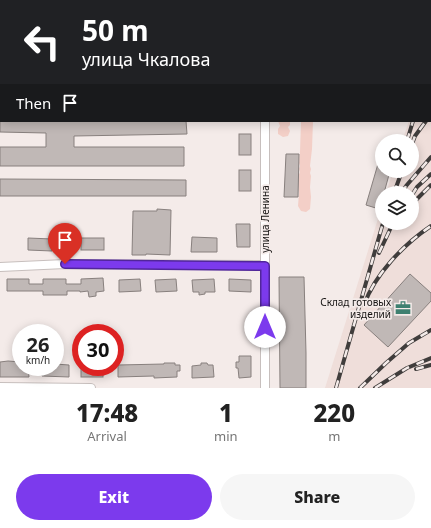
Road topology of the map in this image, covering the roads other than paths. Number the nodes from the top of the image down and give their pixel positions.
1 (265, 122) edge
2 (265, 266) junction
3 (0, 267) edge
4 (0, 387) edge
5 (91, 388) edge
6 (265, 388) edge

1 - 2 street, улица Ленина
2 - 3 street
2 - 6 street, улица Ленина
4 - 5 street

